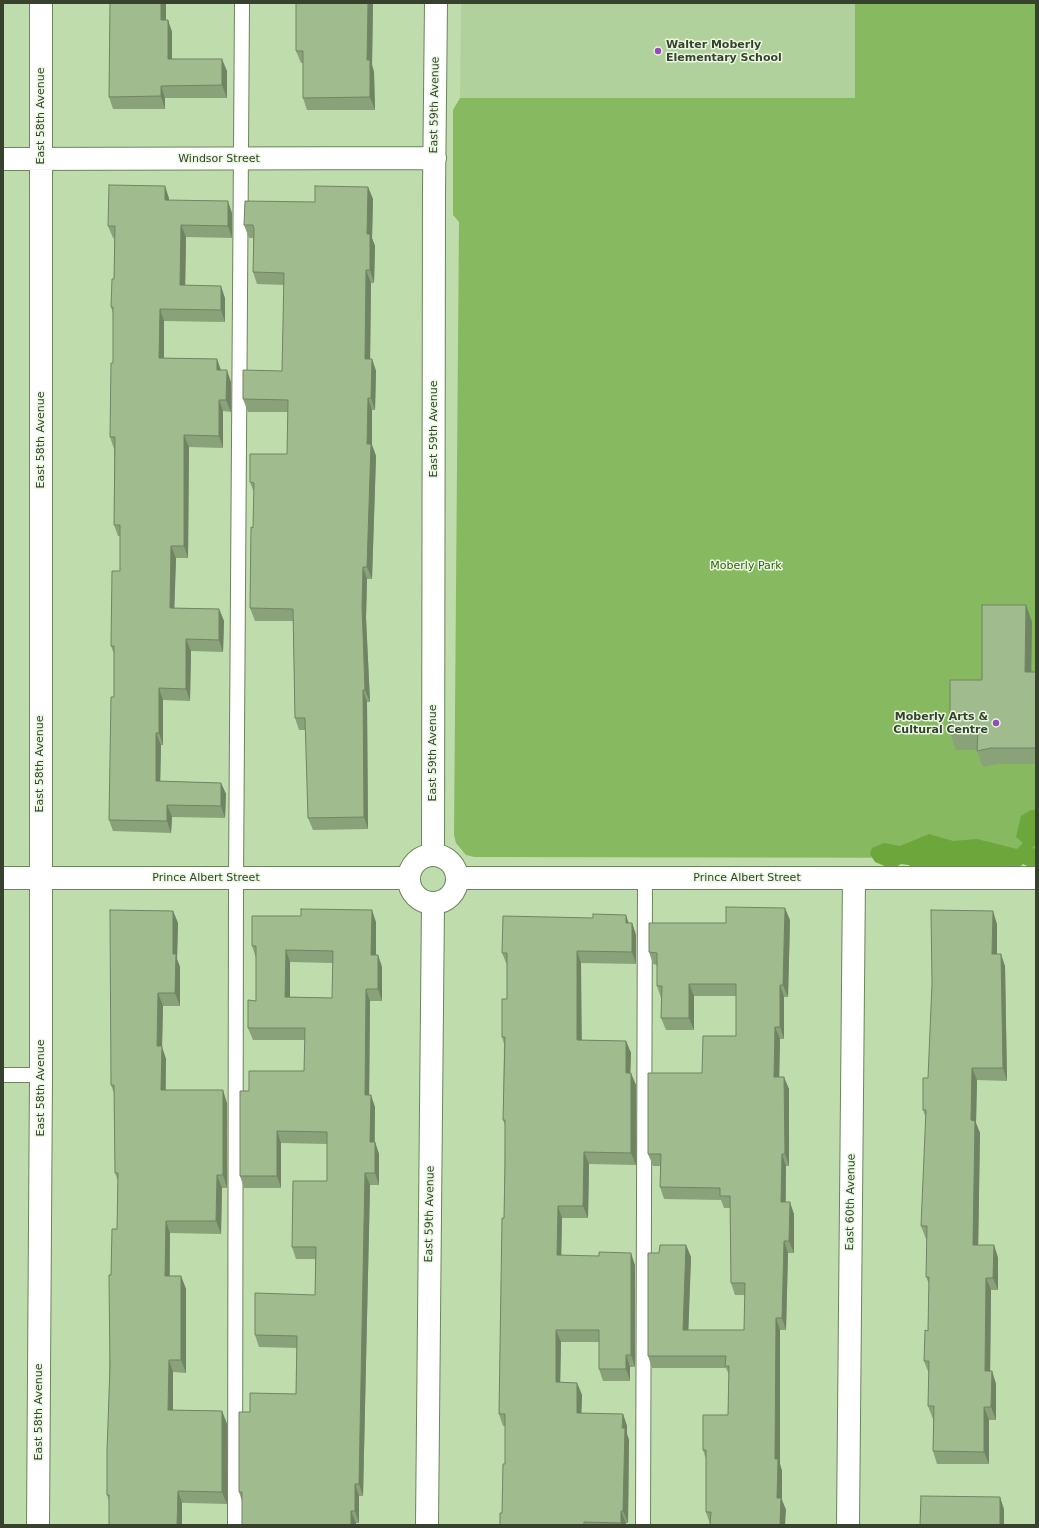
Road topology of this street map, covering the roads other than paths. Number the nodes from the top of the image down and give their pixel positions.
1 (40, 3) edge
2 (242, 3) edge
3 (436, 3) edge
4 (435, 158) junction
5 (3, 159) edge
6 (41, 159) junction
7 (241, 159) junction
8 (433, 854) junction
9 (3, 878) edge
10 (40, 878) junction
11 (236, 878) junction
12 (409, 878) junction
13 (457, 878) junction
14 (854, 878) junction
15 (1036, 878) edge
16 (645, 879) junction
17 (433, 903) junction
18 (3, 1075) edge
19 (41, 1075) junction
20 (38, 1525) edge
21 (235, 1525) edge
22 (427, 1525) edge
23 (643, 1525) edge
24 (848, 1525) edge

1 - 6 street, East 58th Avenue
2 - 7 lane
3 - 4 street, East 59th Avenue
4 - 7 street, Windsor Street
4 - 8 street, East 59th Avenue
5 - 6 street, Windsor Street
6 - 7 street, Windsor Street
6 - 10 street, East 58th Avenue
7 - 11 lane
8 - 12 street
8 - 13 street
9 - 10 street, Prince Albert Street
10 - 11 street, Prince Albert Street
10 - 19 street, East 58th Avenue
11 - 12 street, Prince Albert Street
11 - 21 lane
12 - 17 street
13 - 16 street, Prince Albert Street
13 - 17 street
14 - 15 street, Prince Albert Street
14 - 16 street, Prince Albert Street
14 - 24 street, East 60th Avenue
16 - 23 lane
17 - 22 street, East 59th Avenue
18 - 19 lane
19 - 20 street, East 58th Avenue

